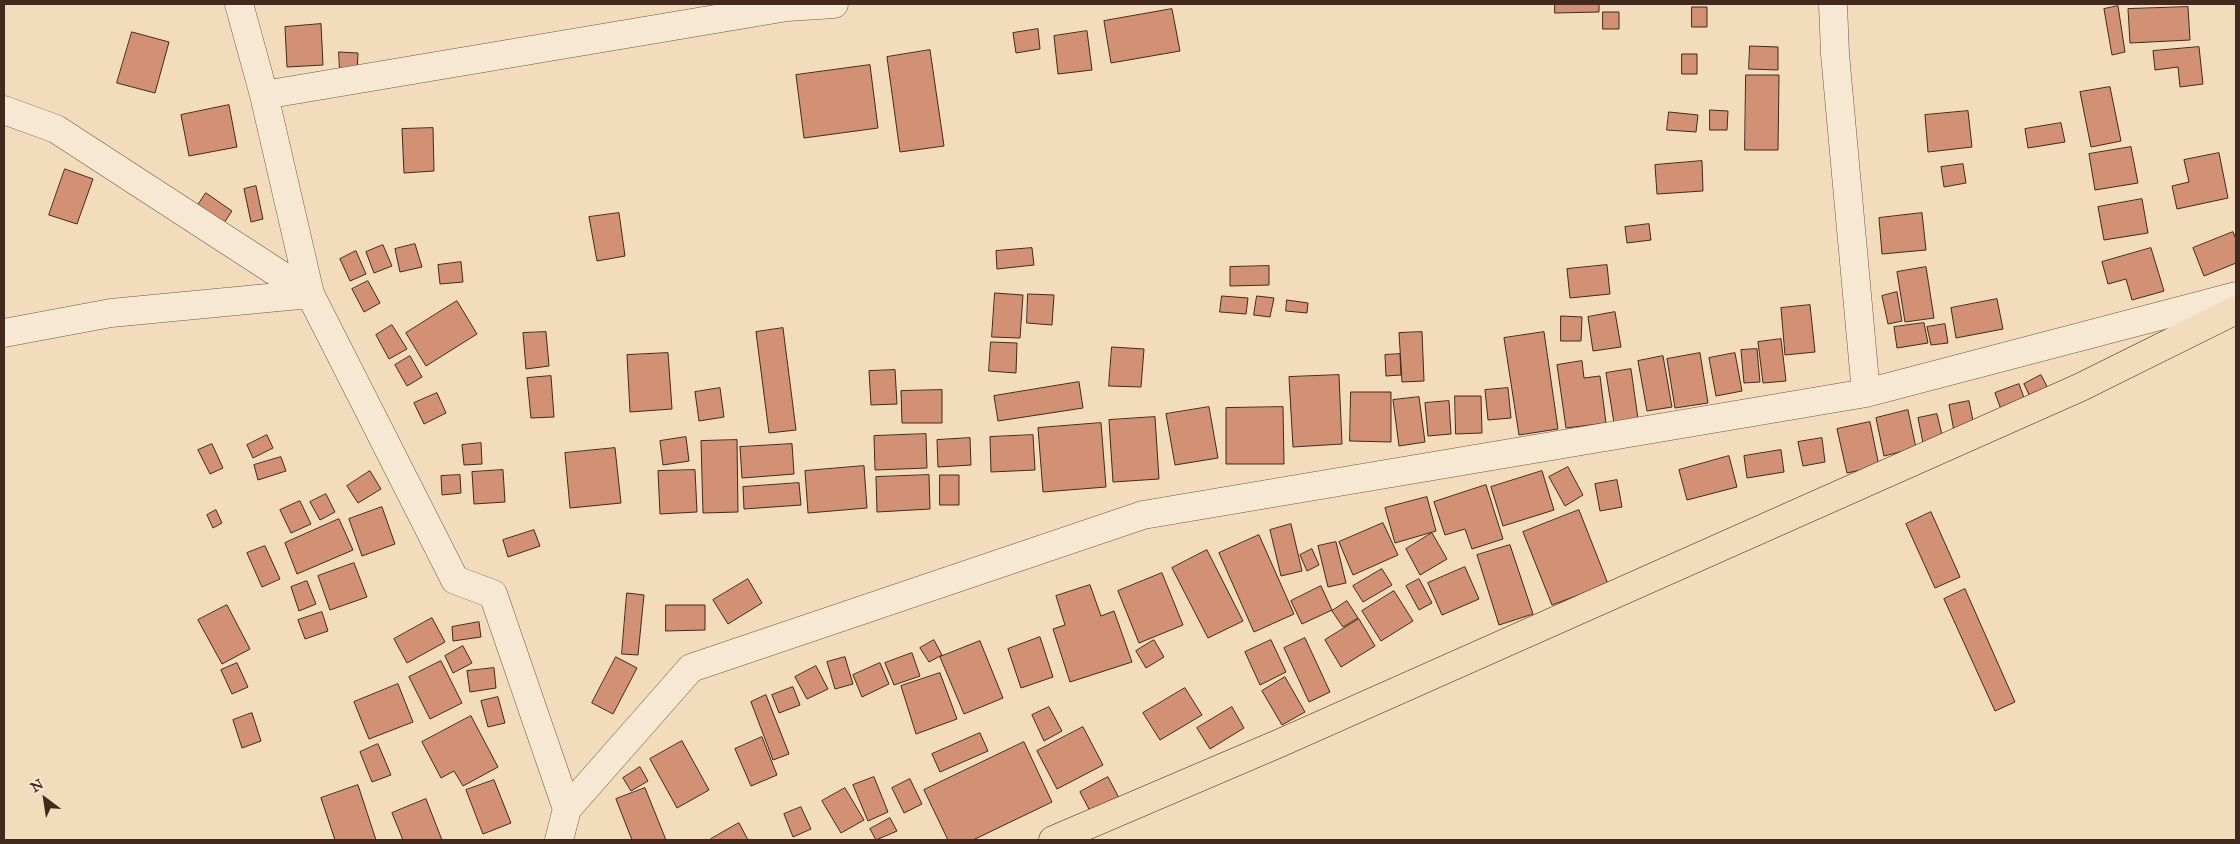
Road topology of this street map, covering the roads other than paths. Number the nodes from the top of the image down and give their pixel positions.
1 (239, 4) edge
2 (834, 4) edge
3 (1834, 4) edge
4 (264, 95) junction
5 (4, 110) edge
6 (310, 294) junction
7 (2236, 296) edge
8 (2236, 310) edge
9 (4, 333) edge
10 (1866, 393) junction
11 (567, 809) junction
12 (559, 840) edge
13 (1053, 840) edge

1 - 4 street
2 - 4 street
3 - 10 street
4 - 6 street
5 - 6 street
6 - 9 street
6 - 11 street
7 - 10 street
8 - 13 main road
10 - 11 street
11 - 12 street

